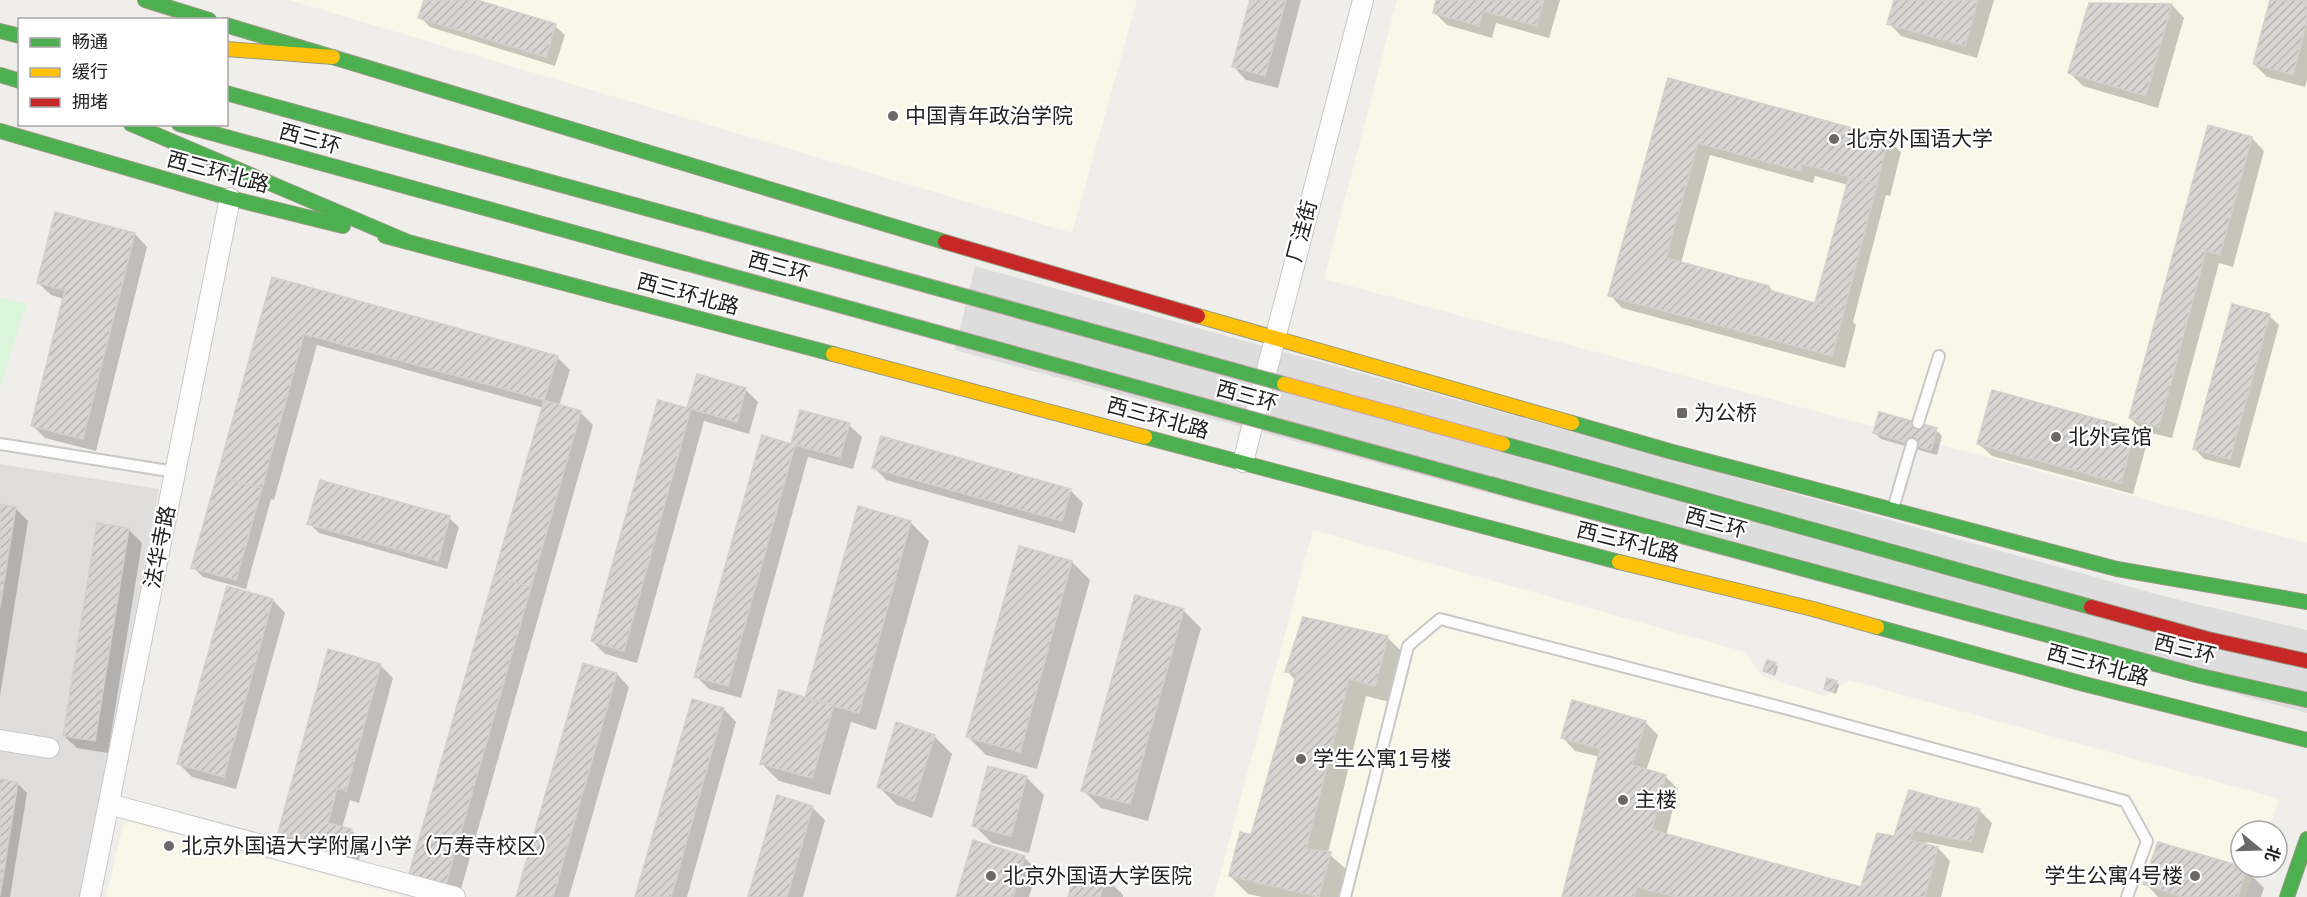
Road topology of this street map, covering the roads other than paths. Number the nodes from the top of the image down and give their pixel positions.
1 (145, 0) edge
2 (1363, 0) edge
3 (203, 18) edge
4 (228, 26) edge
5 (2, 31) edge
6 (18, 35) edge
7 (228, 49) edge
8 (333, 57) junction
9 (0, 75) edge
10 (18, 80) edge
11 (228, 94) edge
12 (136, 126) edge
13 (186, 126) edge
14 (0, 131) edge
15 (230, 198) junction
16 (408, 242) junction
17 (1275, 336) junction
18 (1938, 356) dead end
19 (1918, 423) dead end
20 (0, 444) edge
21 (1912, 444) dead end
22 (1243, 462) junction
23 (175, 472) junction
24 (1893, 509) junction
25 (2307, 602) edge
26 (2307, 661) edge
27 (2307, 700) edge
28 (0, 740) edge
29 (2307, 740) edge
30 (49, 748) dead end
31 (109, 804) junction
32 (2307, 839) edge
33 (90, 897) edge
34 (455, 897) edge
35 (1345, 897) edge
36 (2127, 897) edge
37 (2287, 897) edge

1 - 3 main road
2 - 17 street, 厂洼街
4 - 8 main road
5 - 6 main road
7 - 8 main road
8 - 17 main road
9 - 10 main road
11 - 26 main road, 西三环, bridge
12 - 16 main road
13 - 27 main road, 西三环, bridge
14 - 15 main road, 西三环北路
15 - 16 main road, 西三环北路
15 - 23 street, 法华寺路
16 - 22 main road, 西三环北路
17 - 22 street, 厂洼街
17 - 24 main road
18 - 19 lane
20 - 23 lane
21 - 24 lane
22 - 29 main road, 西三环北路
23 - 31 street, 法华寺路
24 - 25 main road
28 - 30 street
31 - 33 street, 法华寺路
31 - 34 street
32 - 37 main road
35 - 36 lane

